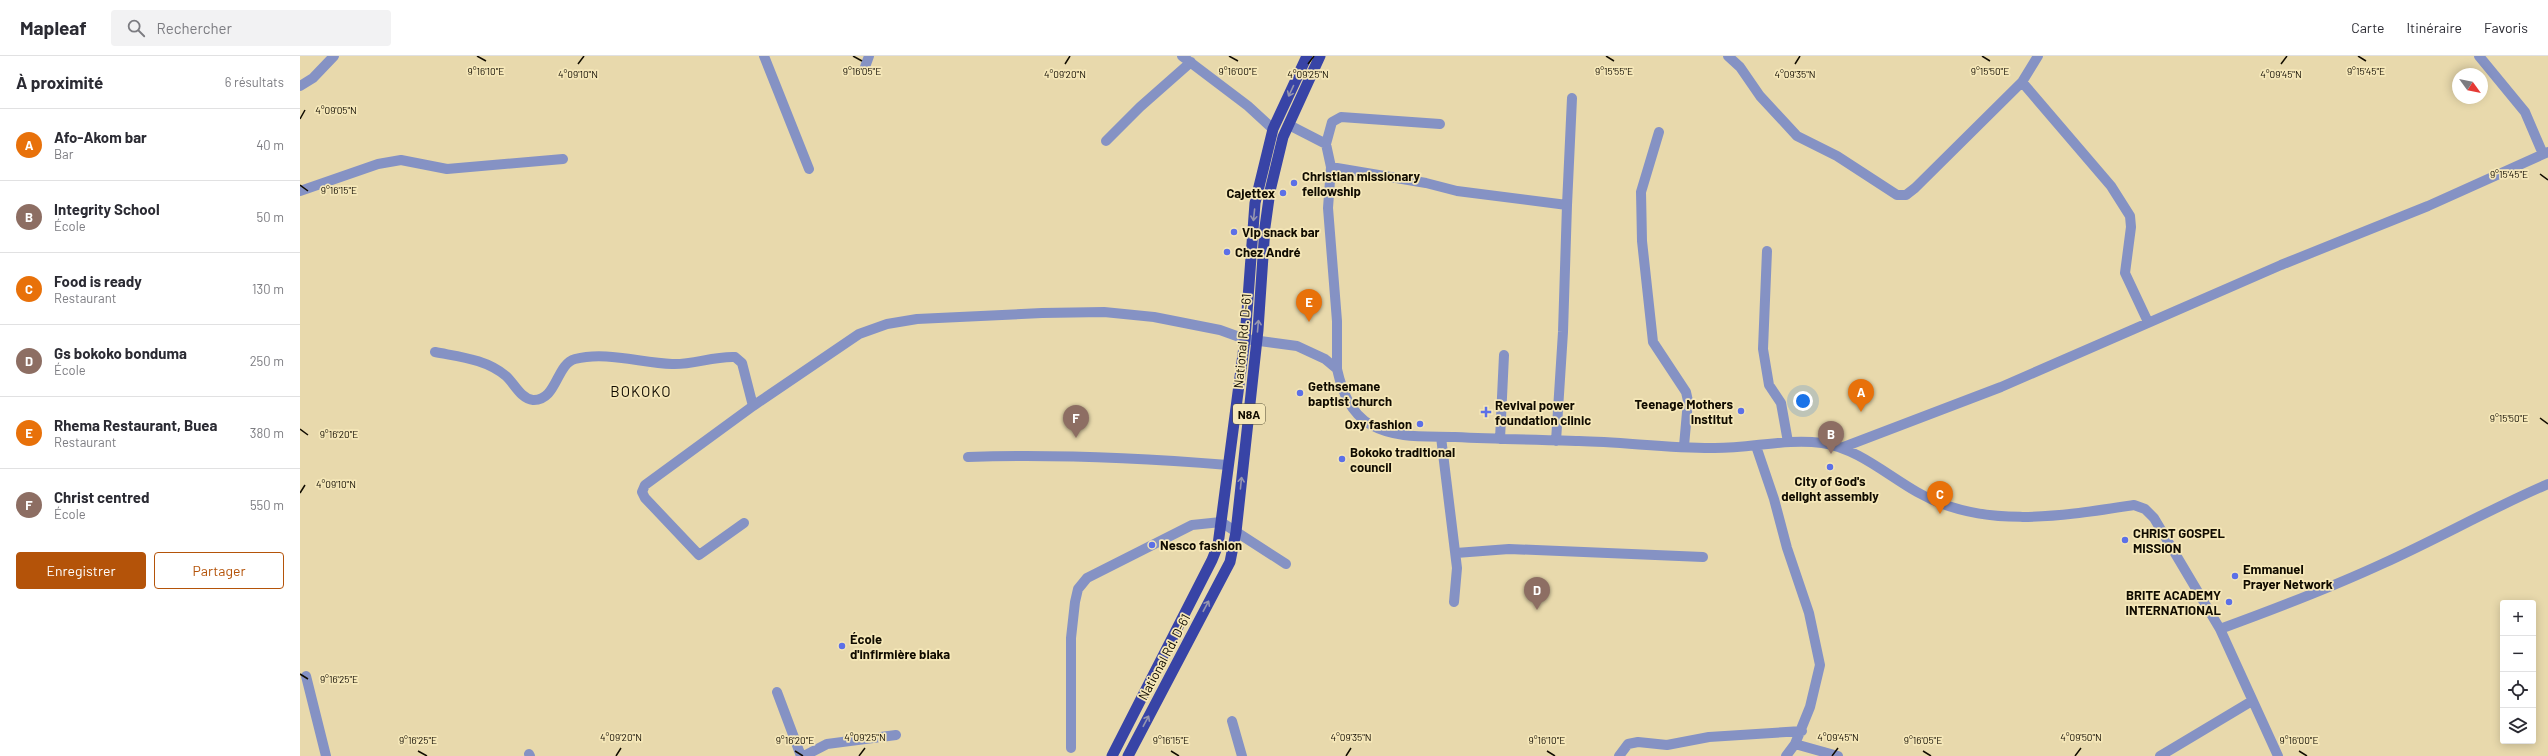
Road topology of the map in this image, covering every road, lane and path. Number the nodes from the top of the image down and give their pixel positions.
1 (334, 56) edge
2 (764, 56) edge
3 (869, 56) edge
4 (1182, 56) edge
5 (1307, 56) edge
6 (1320, 56) edge
7 (1728, 56) edge
8 (2038, 56) edge
9 (2479, 56) edge
10 (1191, 62) junction
11 (865, 67) dead end
12 (2022, 82) junction
13 (300, 86) edge
14 (1572, 98) dead end
15 (1440, 124) dead end
16 (1289, 125) junction
17 (1273, 129) junction
18 (1659, 132) dead end
19 (1106, 141) dead end
20 (1326, 144) junction
21 (2546, 153) edge
22 (563, 159) dead end
23 (1331, 167) junction
24 (809, 169) dead end
25 (300, 191) edge
26 (1567, 205) junction
27 (1767, 251) dead end
28 (2148, 322) junction
29 (1245, 339) junction
30 (1257, 342) junction
31 (435, 352) dead end
32 (1504, 355) dead end
33 (1336, 369) junction
34 (754, 406) junction
35 (1441, 437) junction
36 (1500, 439) junction
37 (1556, 441) junction
38 (1788, 442) junction
39 (1684, 446) junction
40 (1756, 446) junction
41 (1841, 448) junction
42 (968, 457) dead end
43 (1228, 465) junction
44 (2548, 484) edge
45 (1220, 522) junction
46 (744, 523) dead end
47 (1236, 532) junction
48 (1456, 553) junction
49 (1704, 557) dead end
50 (1286, 564) dead end
51 (1454, 602) dead end
52 (2220, 629) junction
53 (306, 676) dead end
54 (777, 692) dead end
55 (2252, 701) junction
56 (1232, 721) dead end
57 (1802, 731) junction
58 (896, 735) dead end
59 (1795, 744) junction
60 (1071, 748) dead end
61 (326, 756) edge
62 (802, 756) edge
63 (1112, 756) edge
64 (1128, 756) edge
65 (1242, 756) edge
66 (1619, 756) edge
67 (1786, 756) edge
68 (1838, 756) edge
69 (2160, 756) edge
70 (2278, 756) edge

1 - 13 street
2 - 24 street
3 - 11 street
4 - 10 street
5 -> 17 highway, National Rd. D-61 / N8A
6 - 16 highway, National Rd. D-61 / N8A
7 - 12 street
8 - 12 street
9 - 21 street
10 - 17 street
10 - 19 street
12 - 28 street
14 - 26 street
15 - 20 street
16 - 20 street
30 -> 16 highway, National Rd. D-61 / N8A
17 -> 29 highway, National Rd. D-61 / N8A
18 - 39 street
20 - 23 street
21 - 28 street
22 - 25 street
23 - 26 street
23 - 33 street
26 - 37 street
27 - 38 street
28 - 41 street
29 - 30 street
29 - 34 street
29 - 43 highway, National Rd. D-61 / N8A
30 - 33 street
47 -> 30 highway, National Rd. D-61 / N8A
31 - 34 street
32 - 36 street
33 - 35 street
34 - 46 street
35 - 36 street
35 - 48 street
36 - 37 street
37 - 39 street
38 - 40 street
38 - 41 street
39 - 40 street
40 - 57 street
41 - 52 street
42 - 43 street
43 - 45 highway, National Rd. D-61 / N8A
44 - 52 street
45 - 47 street
45 - 60 street
45 - 63 highway, National Rd. D-61 / N8A
47 - 50 street
64 -> 47 highway, National Rd. D-61 / N8A
48 - 49 street
48 - 51 street
52 - 55 street
53 - 61 street
54 - 62 street
55 - 69 street
55 - 70 street
56 - 65 street
57 - 59 street
57 - 66 street
58 - 62 street
59 - 67 street
59 - 68 street

